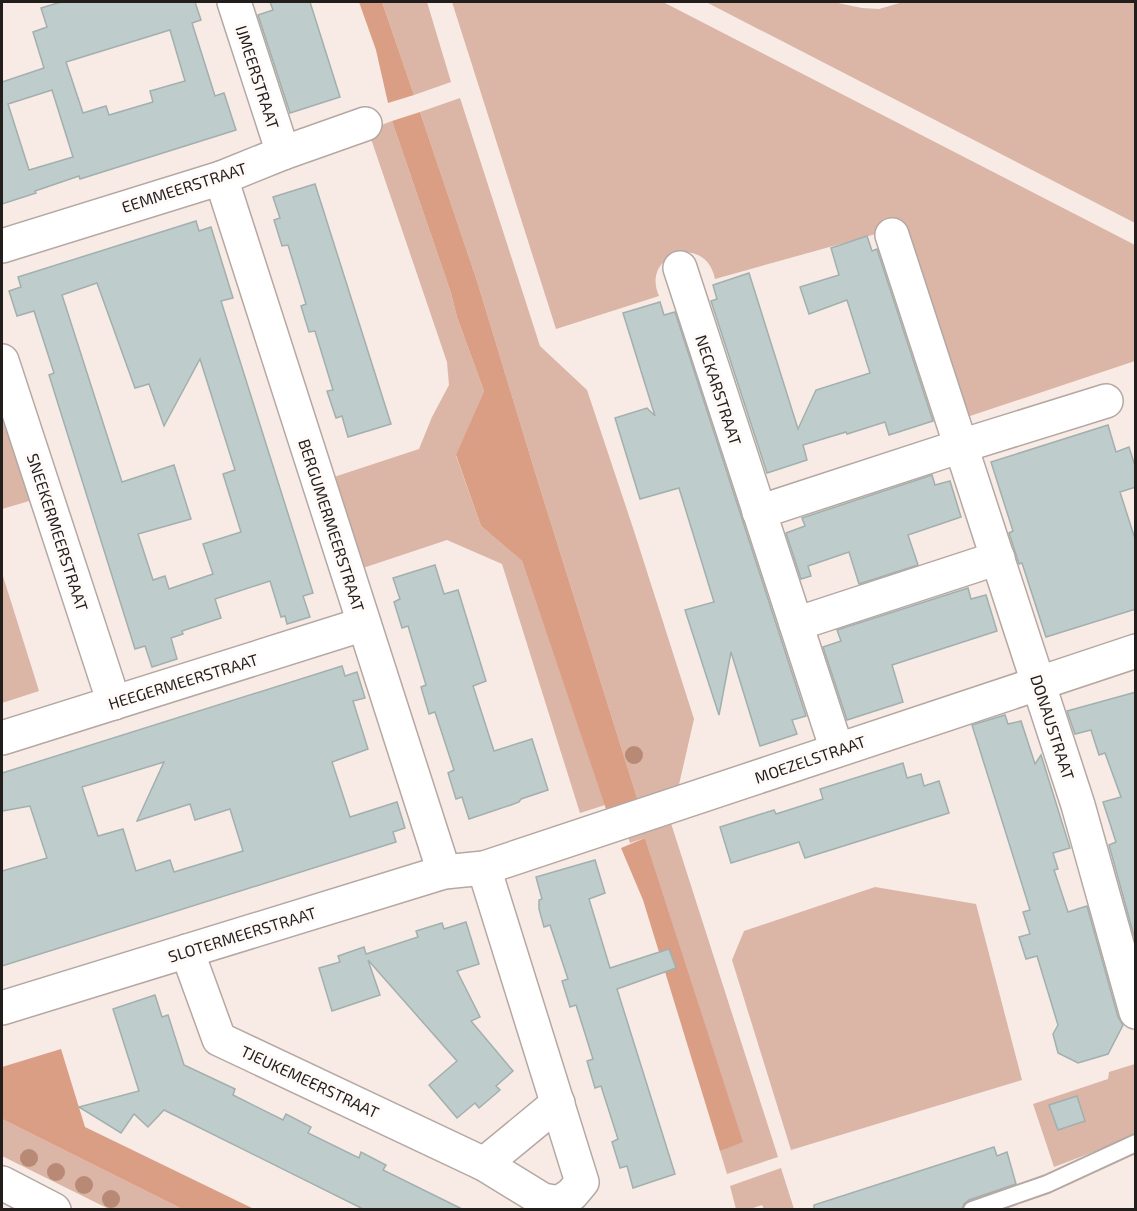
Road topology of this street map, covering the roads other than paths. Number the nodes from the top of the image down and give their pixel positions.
1 (234, 2) edge
2 (366, 124) dead end
3 (283, 153) junction
4 (221, 178) junction
5 (892, 235) dead end
6 (2, 246) edge
7 (680, 268) dead end
8 (2, 361) edge
9 (1106, 401) dead end
10 (961, 446) junction
11 (759, 512) junction
12 (998, 558) junction
13 (364, 624) junction
14 (796, 624) junction
15 (1136, 651) edge
16 (1038, 683) junction
17 (114, 703) junction
18 (2, 738) edge
19 (837, 750) junction
20 (484, 868) junction
21 (444, 872) junction
22 (188, 951) junction
23 (2, 1008) edge
24 (1136, 1012) edge
25 (558, 1103) junction
26 (1136, 1143) edge
27 (484, 1164) junction
28 (2, 1183) edge
29 (54, 1209) edge
30 (972, 1209) edge

1 - 3 street, IJMEERSTRAAT
2 - 3 street, EEMMEERSTRAAT
3 - 4 street, EEMMEERSTRAAT
4 - 6 street, EEMMEERSTRAAT
4 - 13 street, BERGUMERMEERSTRAAT
5 - 10 street, DONAUSTRAAT
7 - 11 street, NECKARSTRAAT
8 - 17 street, SNEEKERMEERSTRAAT
9 - 10 street
10 - 11 street
10 - 12 street, DONAUSTRAAT
11 - 14 street, NECKARSTRAAT
12 - 14 street
12 - 16 street, DONAUSTRAAT
13 - 17 street, HEEGERMEERSTRAAT
13 - 21 street, BERGUMERMEERSTRAAT
14 - 19 street, NECKARSTRAAT
15 - 16 street, MOEZELSTRAAT
16 - 19 street, MOEZELSTRAAT
16 - 24 street, DONAUSTRAAT
17 - 18 street, HEEGERMEERSTRAAT
19 - 20 street, MOEZELSTRAAT
20 - 21 street, SLOTERMEERSTRAAT
20 - 25 street, TJEUKEMEERSTRAAT
21 - 22 street, SLOTERMEERSTRAAT
22 - 23 street, SLOTERMEERSTRAAT
22 - 27 street, TJEUKEMEERSTRAAT
25 - 27 street
25 - 27 street, TJEUKEMEERSTRAAT
26 - 30 lane
28 - 29 street

